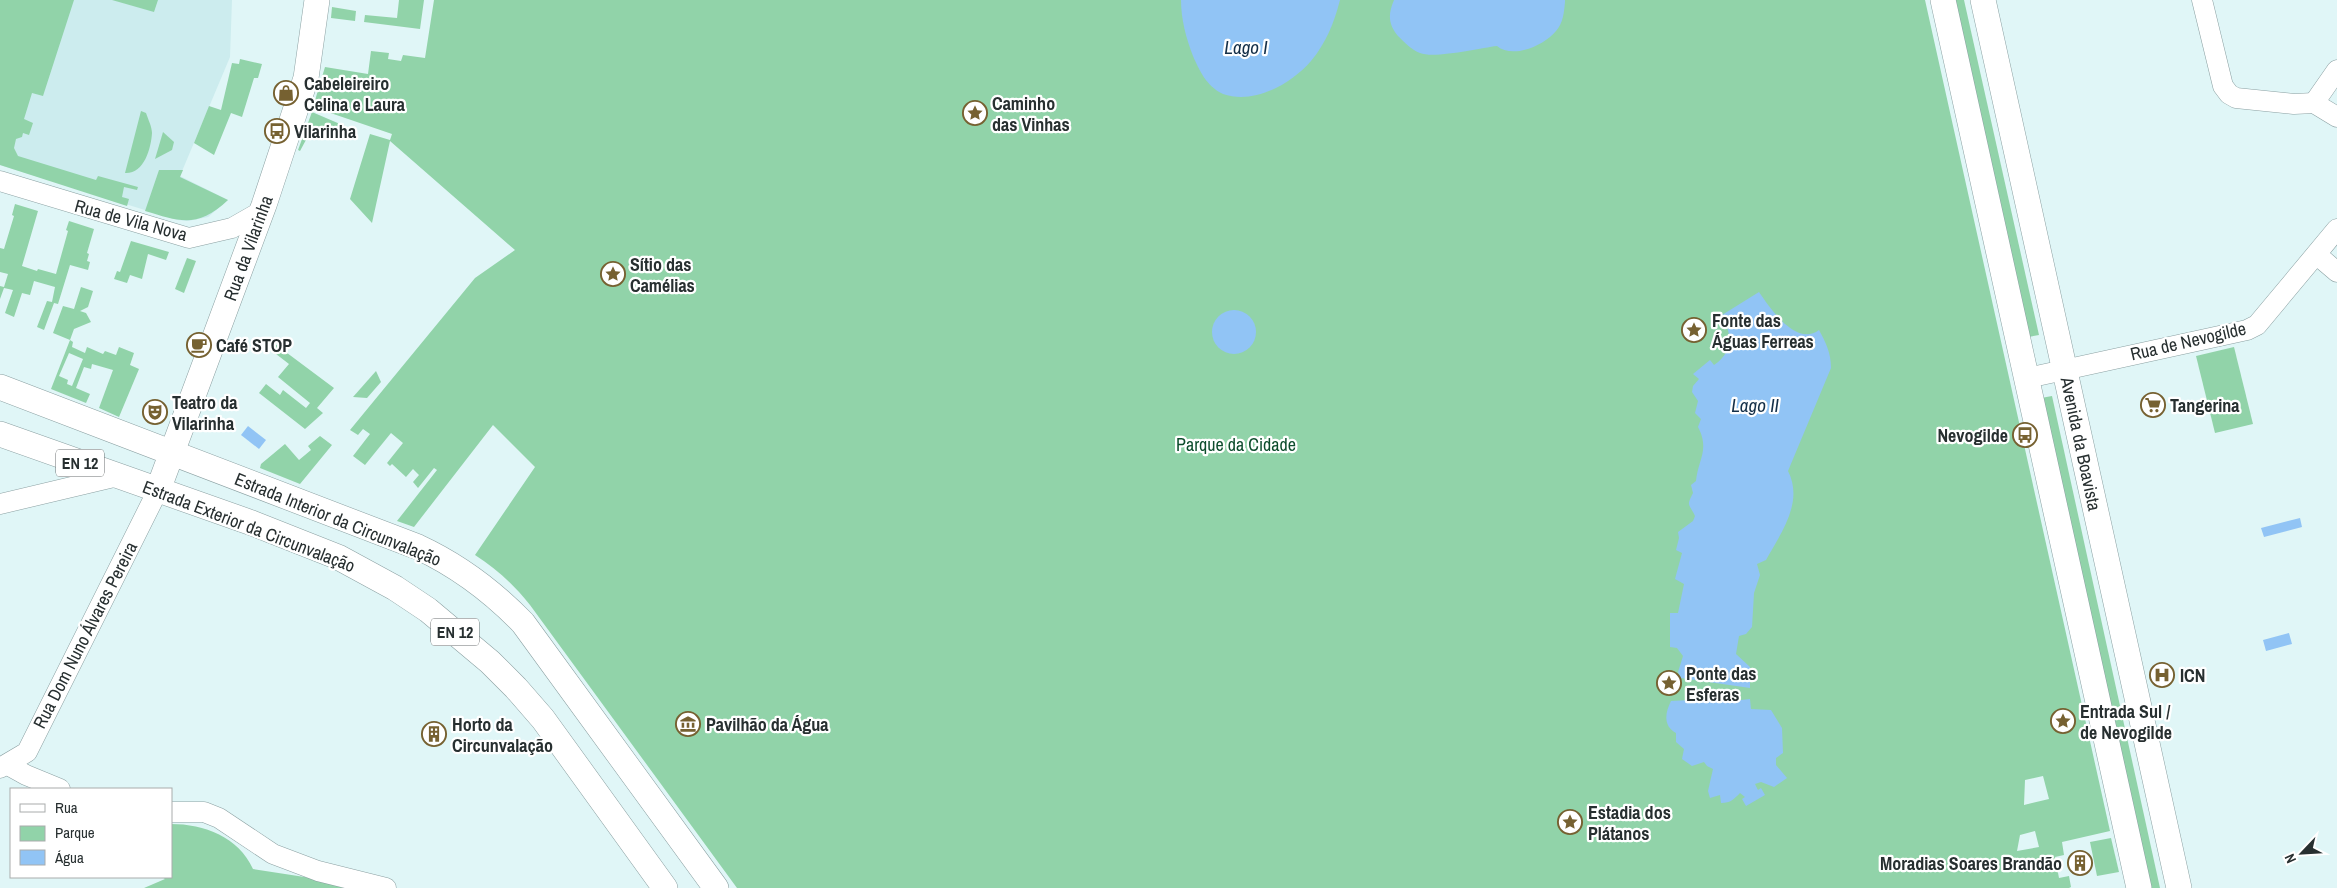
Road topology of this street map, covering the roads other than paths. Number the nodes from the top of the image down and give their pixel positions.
1 (317, 0) edge
2 (1943, 0) edge
3 (1983, 0) edge
4 (2202, 0) edge
5 (2337, 70) edge
6 (2314, 103) junction
7 (2337, 117) edge
8 (0, 181) edge
9 (260, 212) junction
10 (2337, 229) edge
11 (2316, 254) junction
12 (2337, 272) edge
13 (2066, 370) junction
14 (2027, 378) junction
15 (0, 387) edge
16 (0, 434) edge
17 (173, 452) junction
18 (118, 476) junction
19 (158, 490) junction
20 (0, 504) edge
21 (4, 766) edge
22 (57, 788) edge
23 (172, 812) edge
24 (386, 888) edge
25 (665, 888) edge
26 (716, 888) edge
27 (2139, 888) edge
28 (2179, 888) edge

1 - 9 main road, Rua da Vilarinha
2 - 14 main road
3 - 13 main road, Avenida da Boavista
4 - 6 street
5 - 6 street
6 - 7 street
8 - 9 street, Rua de Vila Nova
9 - 17 main road, Rua da Vilarinha
10 - 11 street, Rua de Nevogilde
11 - 12 street
11 - 13 street, Rua de Nevogilde
13 - 14 street, Rua de Nevogilde
13 - 28 main road, Avenida da Boavista
14 - 27 main road
15 - 17 main road, Estrada Interior da Circunvalação / EN 12
16 - 18 main road, Estrada Exterior da Circunvalação / EN 12
17 - 19 main road, Rua da Vilarinha
17 - 26 main road, Estrada Interior da Circunvalação / EN 12
18 - 19 main road, Estrada Exterior da Circunvalação / EN 12
18 - 20 street
19 - 21 street, Rua Dom Nuno Álvares Pereira
19 - 25 main road, Estrada Exterior da Circunvalação / EN 12
21 - 22 street
23 - 24 street

